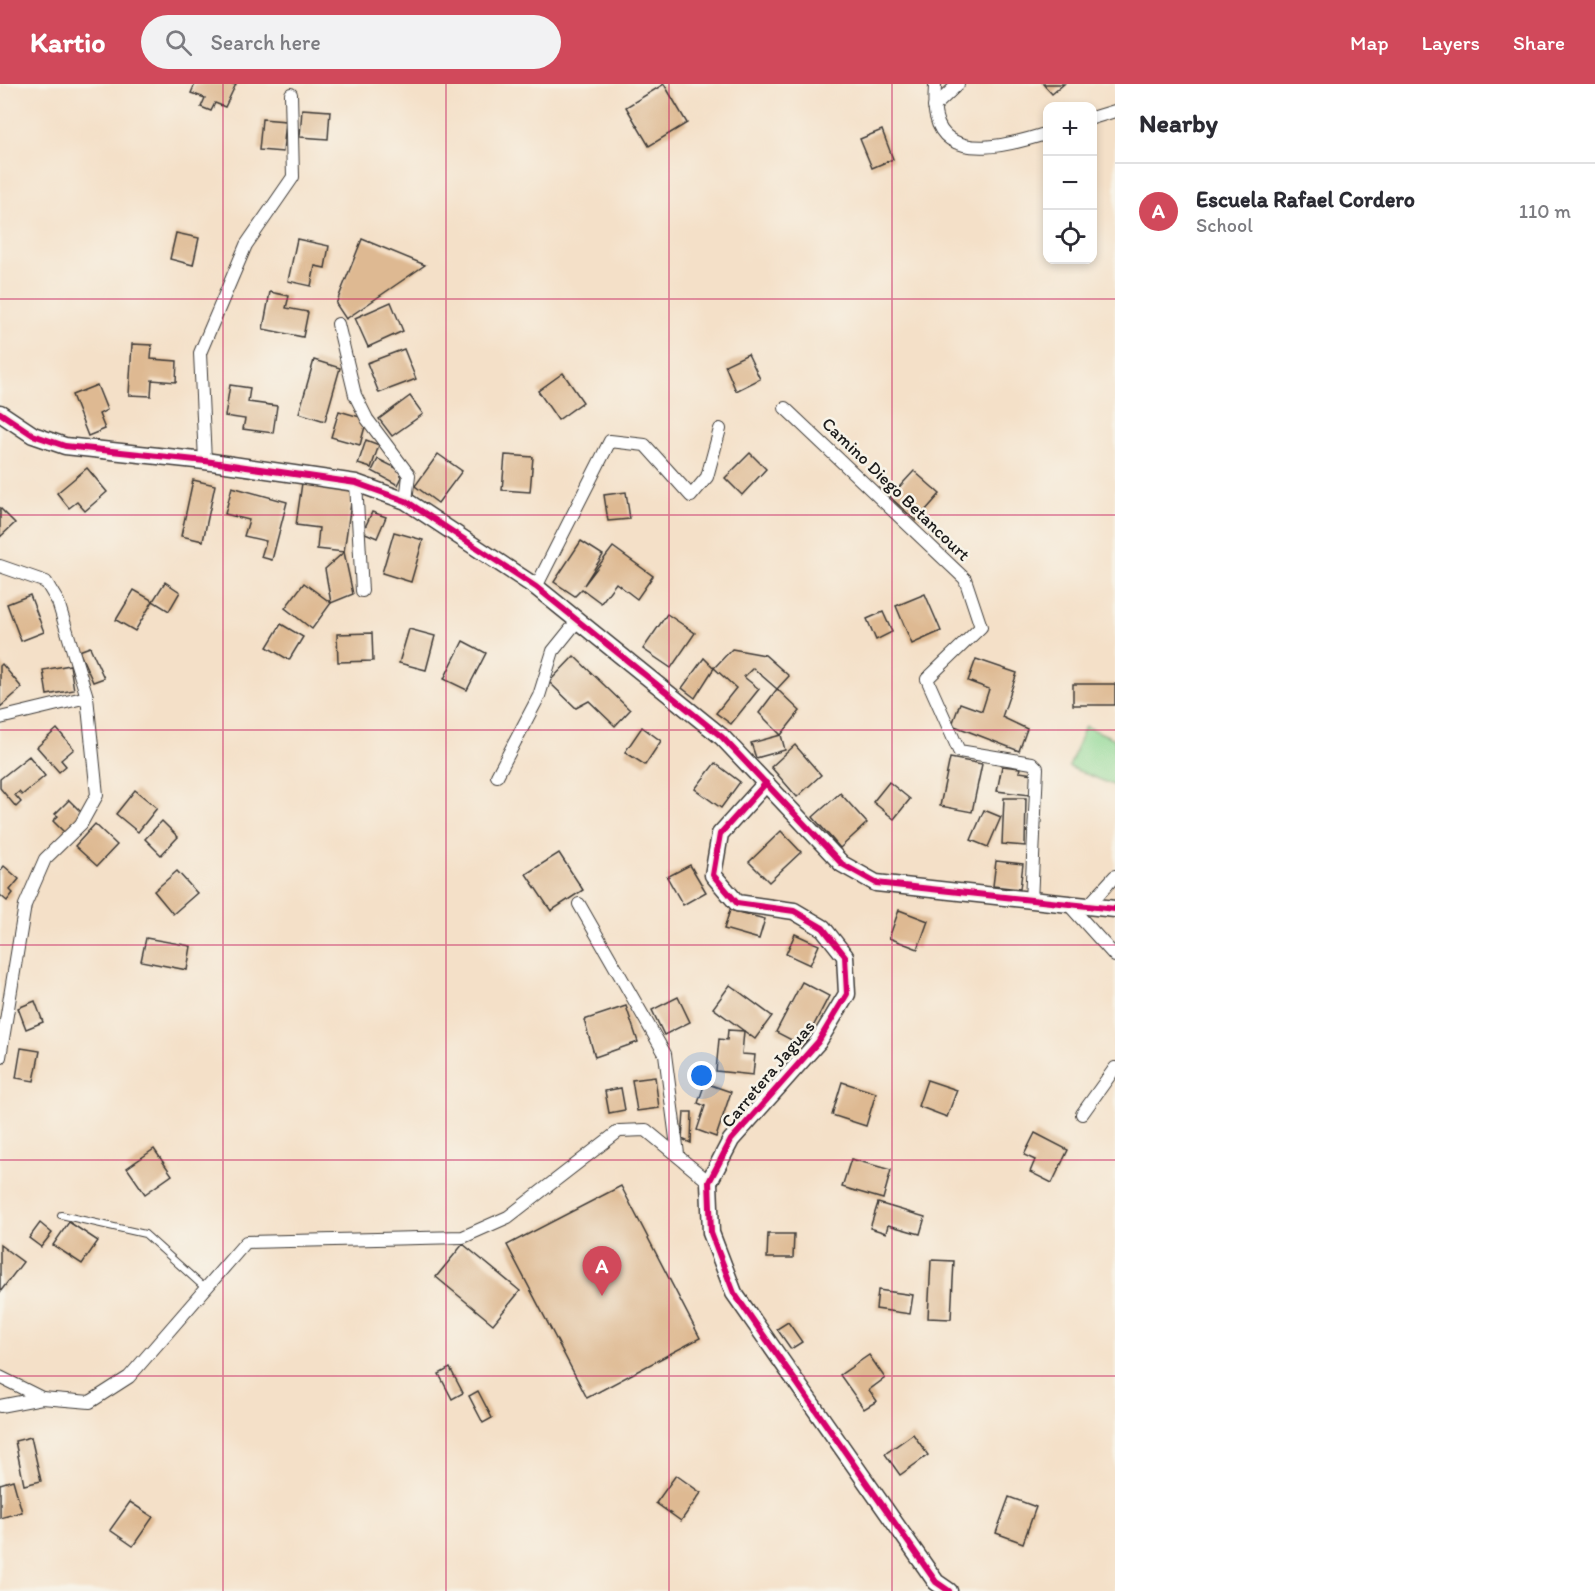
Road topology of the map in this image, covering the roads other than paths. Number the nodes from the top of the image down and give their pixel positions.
1 (935, 84) edge
2 (958, 84) edge
3 (291, 93) dead end
4 (934, 107) junction
5 (1115, 111) edge
6 (1097, 116) edge
7 (1043, 134) edge
8 (338, 324) dead end
9 (785, 408) dead end
10 (0, 413) edge
11 (720, 429) dead end
12 (205, 461) junction
13 (356, 483) junction
14 (406, 501) junction
15 (0, 568) edge
16 (536, 587) junction
17 (362, 591) dead end
18 (578, 620) junction
19 (87, 697) junction
20 (0, 718) edge
21 (497, 776) dead end
22 (766, 783) junction
23 (1115, 876) edge
24 (1031, 902) junction
25 (579, 904) dead end
26 (1078, 906) junction
27 (1115, 909) edge
28 (1115, 956) edge
29 (3, 1016) edge
30 (0, 1057) edge
31 (1115, 1068) edge
32 (1082, 1114) dead end
33 (678, 1154) junction
34 (709, 1182) junction
35 (61, 1215) dead end
36 (206, 1289) junction
37 (0, 1377) edge
38 (42, 1398) junction
39 (0, 1406) edge
40 (949, 1591) edge

1 - 4 street
2 - 4 street
3 - 12 street
4 - 7 street
5 - 6 street
8 - 14 street
9 - 24 street, Camino Diego Betancourt
10 - 12 street
11 - 16 street
12 - 13 street
13 - 14 street
13 - 17 street
14 - 16 street
15 - 19 street
16 - 18 street
18 - 21 street
18 - 22 street
19 - 20 street
19 - 29 street
22 - 24 street
22 - 34 street, Carretera Jaguas
23 - 26 street
24 - 26 street
25 - 33 street
26 - 27 street
26 - 28 street
29 - 30 street
31 - 32 street
33 - 34 street
33 - 36 street
34 - 40 street, Carretera Jaguas
35 - 36 lane
36 - 38 street
37 - 38 street
38 - 39 street

